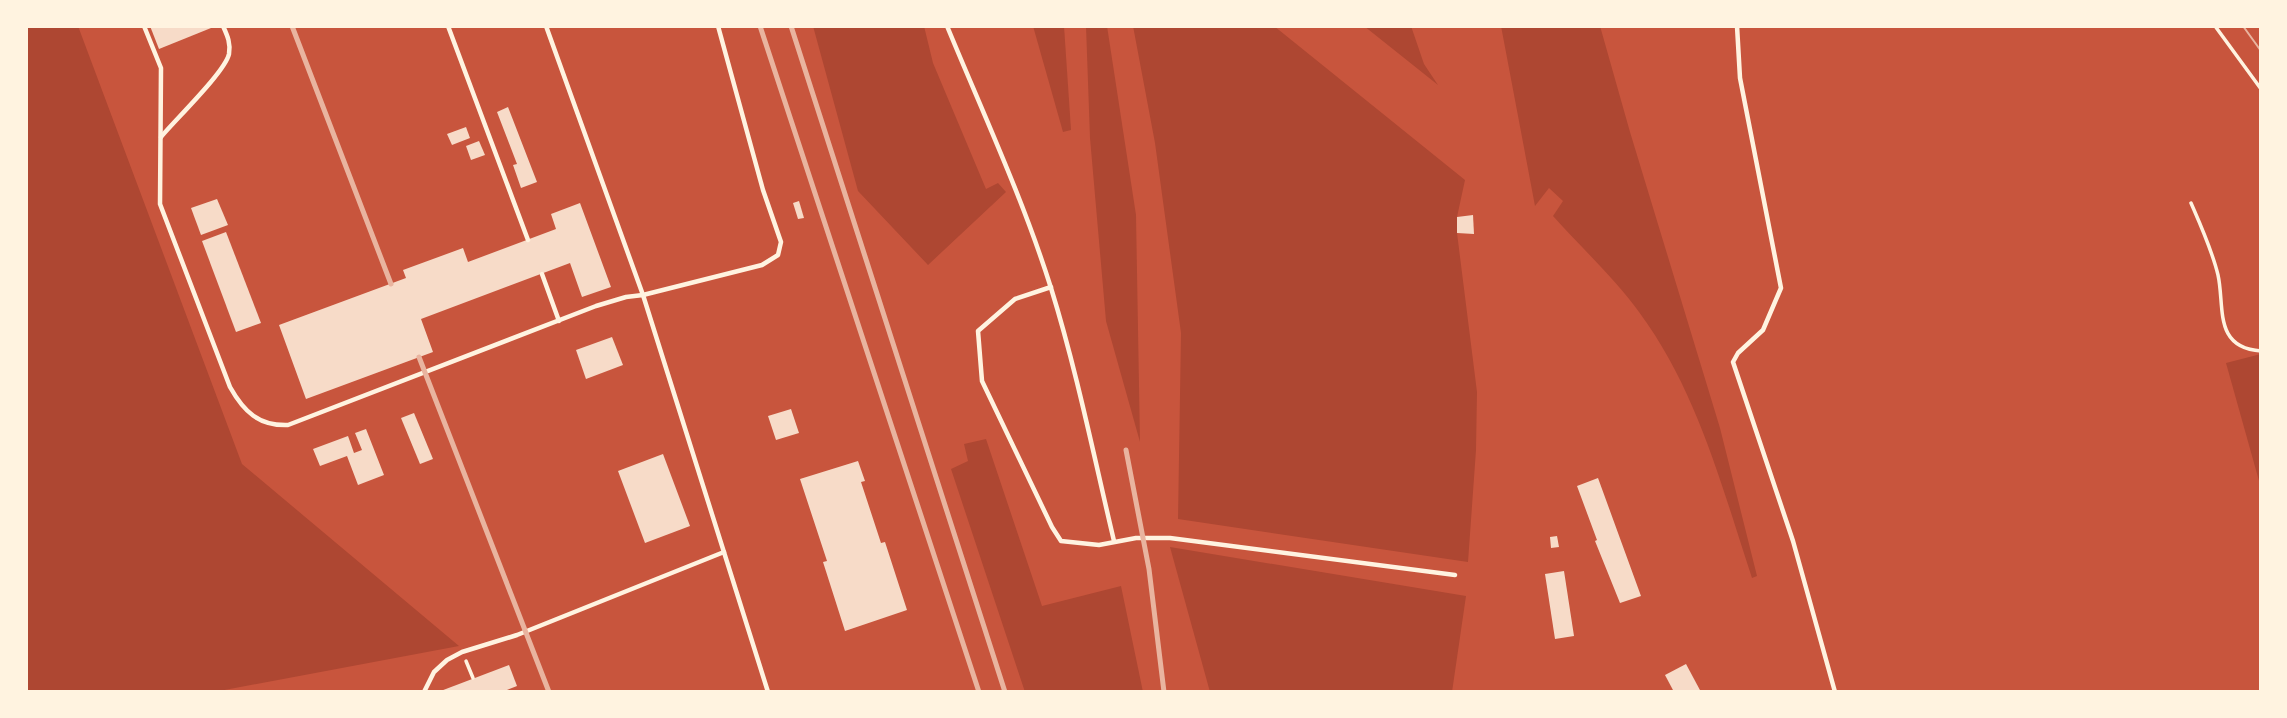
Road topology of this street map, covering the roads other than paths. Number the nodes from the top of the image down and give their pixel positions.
1 (144, 26) edge
2 (223, 26) edge
3 (448, 26) edge
4 (546, 26) edge
5 (718, 26) edge
6 (947, 26) edge
7 (1737, 26) edge
8 (160, 138) junction
9 (528, 240) dead end
10 (542, 274) dead end
11 (1051, 287) junction
12 (643, 295) junction
13 (559, 321) junction
14 (1114, 541) junction
15 (724, 552) junction
16 (1455, 575) dead end
17 (424, 692) edge
18 (768, 692) edge
19 (1835, 692) edge

1 - 8 lane
2 - 8 lane
3 - 9 lane
4 - 12 lane
5 - 12 lane
6 - 11 lane
7 - 19 lane
8 - 13 lane
10 - 13 lane
11 - 14 lane
11 - 14 lane
12 - 13 lane
12 - 15 lane
14 - 16 lane
15 - 17 lane
15 - 18 lane

